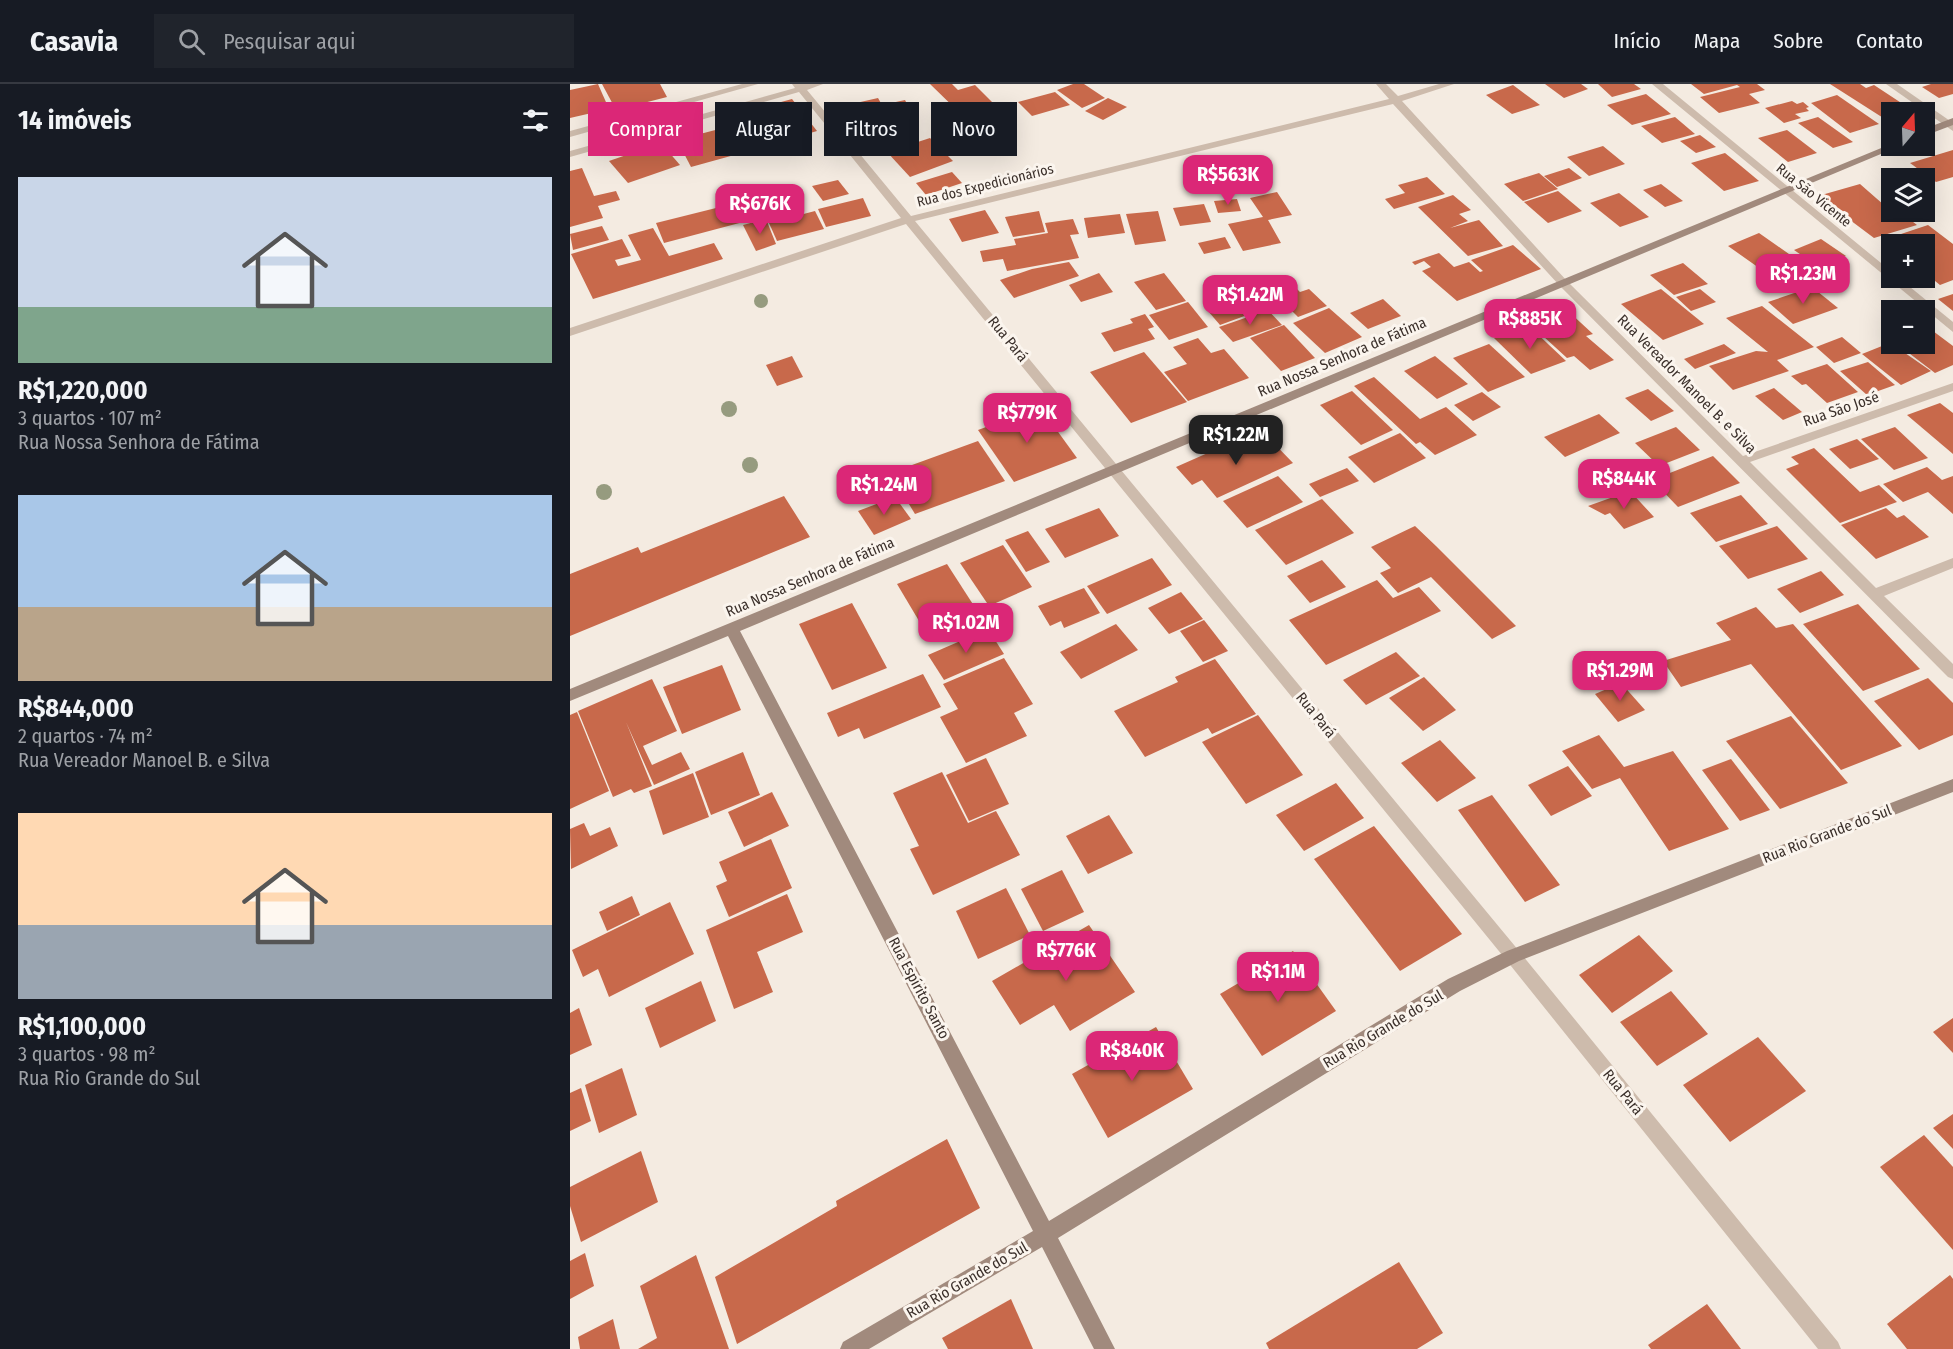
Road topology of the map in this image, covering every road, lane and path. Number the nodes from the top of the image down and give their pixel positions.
1 (753, 84) edge
2 (818, 84) edge
3 (1381, 84) edge
4 (1449, 84) edge
5 (1658, 84) edge
6 (1891, 84) edge
7 (799, 86) edge
8 (1396, 100) junction
9 (1951, 125) edge
10 (1935, 130) edge
11 (570, 134) edge
12 (1881, 152) edge
13 (570, 154) edge
14 (1786, 191) junction
15 (910, 219) junction
16 (1563, 283) junction
17 (1953, 328) edge
18 (570, 332) edge
19 (1953, 387) edge
20 (1741, 461) junction
21 (1114, 470) junction
22 (1953, 563) edge
23 (1874, 594) junction
24 (731, 628) junction
25 (1953, 673) edge
26 (570, 695) edge
27 (1953, 785) edge
28 (1513, 956) junction
29 (1047, 1234) junction
30 (850, 1349) edge
31 (1105, 1349) edge
32 (1831, 1349) edge

1 - 11 street
2 - 7 street
3 - 8 street, Rua Vereador Manoel B. e Silva
4 - 8 street, Rua dos Expedicionários
5 - 14 street, Rua São Vicente
6 - 9 street
7 - 13 street
7 - 15 street, Rua Pará
8 - 15 street, Rua dos Expedicionários
8 - 16 street, Rua Vereador Manoel B. e Silva
9 - 10 street
12 - 14 street, Rua Nossa Senhora de Fátima
14 - 16 street, Rua Nossa Senhora de Fátima
14 - 17 street, Rua São Vicente
15 - 18 street, Rua dos Expedicionários
15 - 21 street, Rua Pará
16 - 20 street, Rua Vereador Manoel B. e Silva
16 - 21 street, Rua Nossa Senhora de Fátima
19 - 20 street, Rua São José
20 - 23 street, Rua Vereador Manoel B. e Silva
21 - 24 street, Rua Nossa Senhora de Fátima
21 - 28 street, Rua Pará
22 - 23 street
23 - 25 street, Rua Vereador Manoel B. e Silva
24 - 26 street, Rua Nossa Senhora de Fátima
24 - 29 street, Rua Espírito Santo
27 - 28 street, Rua Rio Grande do Sul
28 - 29 street, Rua Rio Grande do Sul
28 - 32 street, Rua Pará
29 - 30 street, Rua Rio Grande do Sul
29 - 31 street, Rua Espírito Santo

